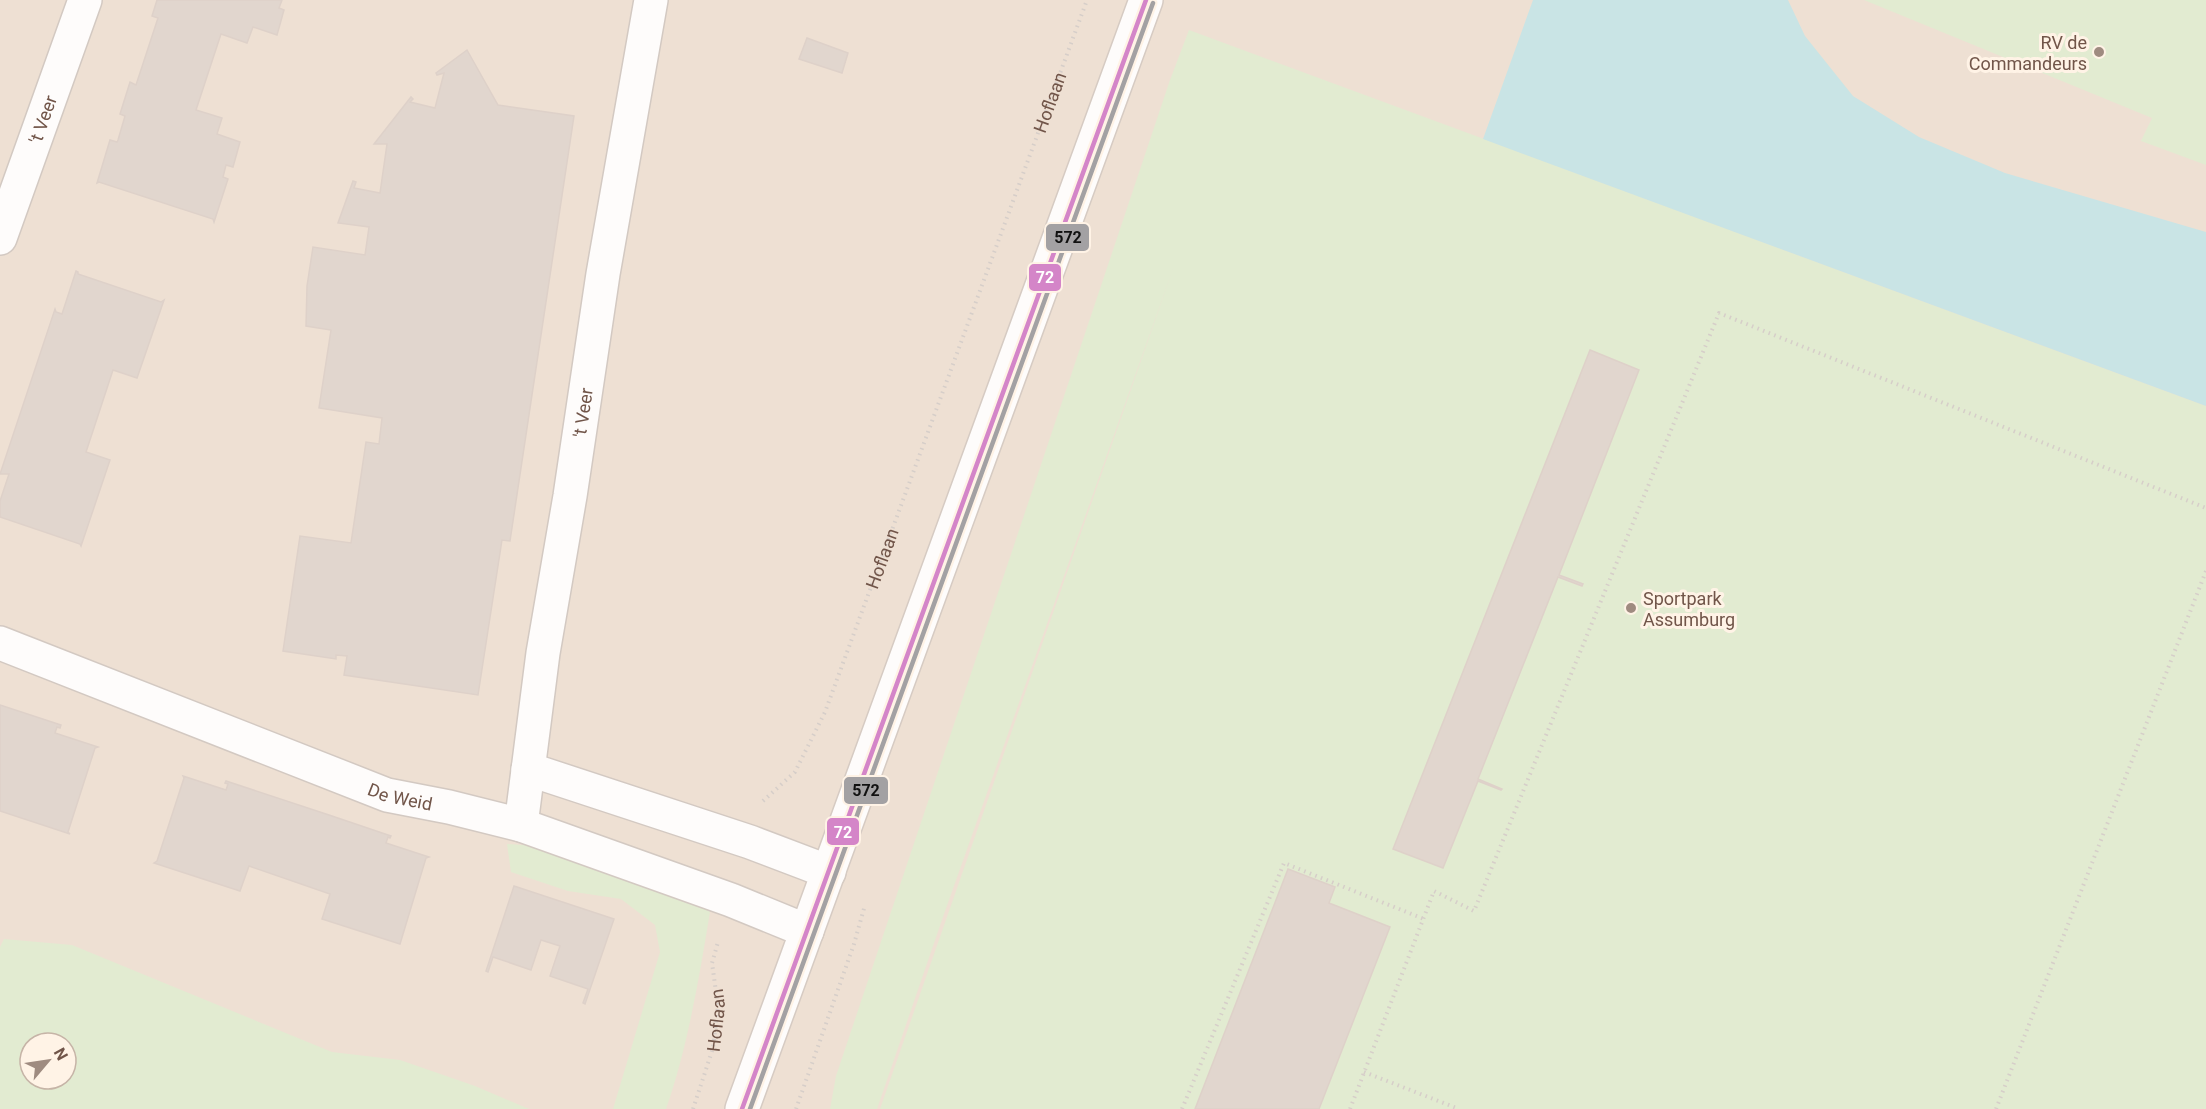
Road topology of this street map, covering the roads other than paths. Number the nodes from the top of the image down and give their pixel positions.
1 (85, 0) edge
2 (651, 0) edge
3 (1146, 0) edge
4 (0, 238) edge
5 (0, 643) edge
6 (528, 769) junction
7 (521, 825) junction
8 (829, 872) junction
9 (807, 931) junction
10 (742, 1109) edge

1 - 4 street, 't Veer
2 - 6 street, 't Veer
3 - 8 street
5 - 7 street, De Weid
6 - 7 street, 't Veer
6 - 8 street
7 - 9 street, De Weid
8 - 9 street
9 - 10 street

